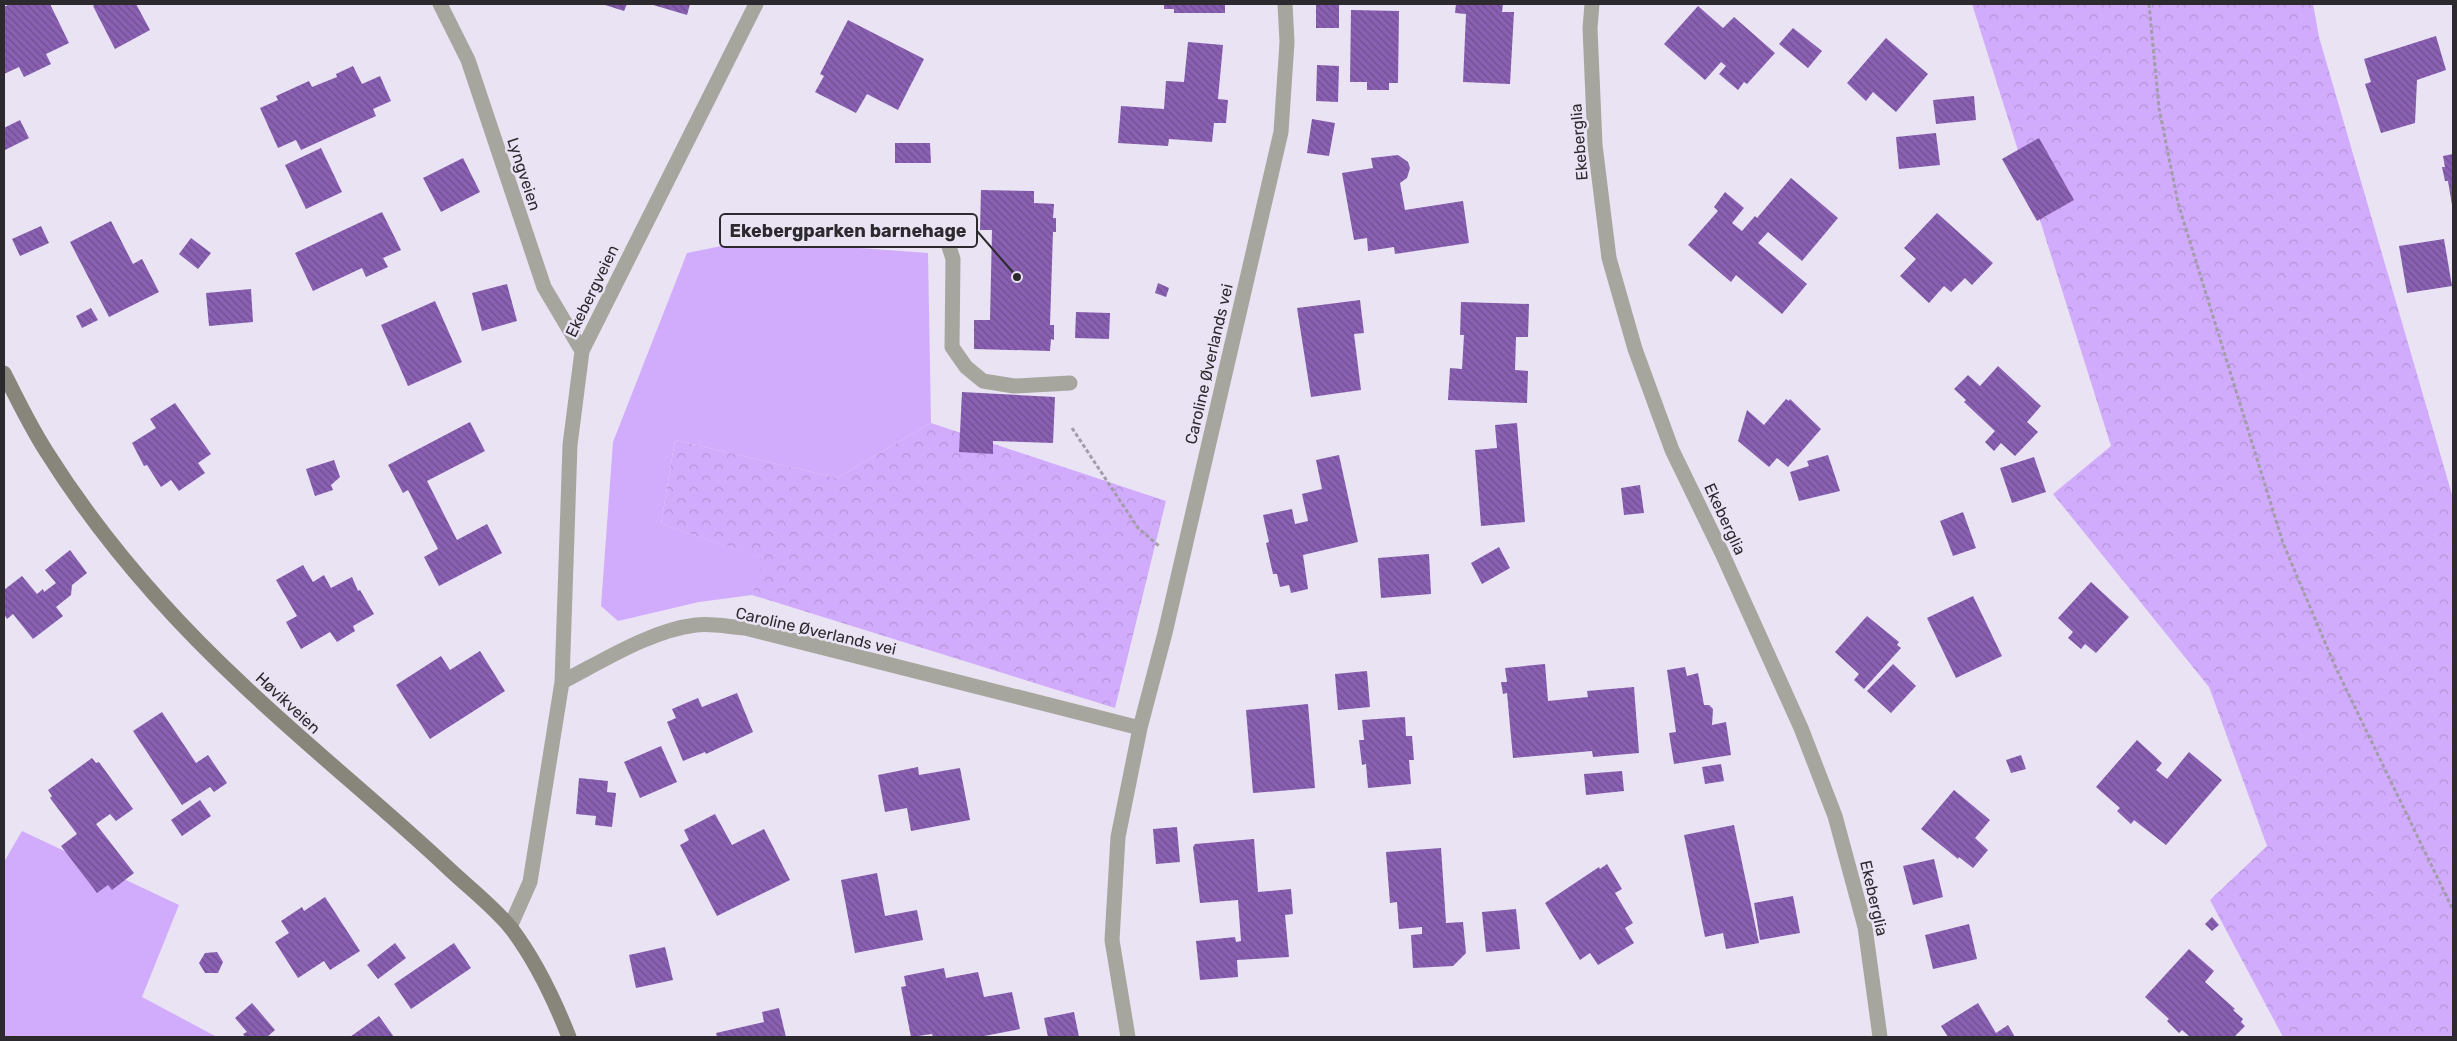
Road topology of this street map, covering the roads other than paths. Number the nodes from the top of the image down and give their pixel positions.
1 (440, 4) edge
2 (756, 4) edge
3 (1285, 4) edge
4 (1592, 4) edge
5 (943, 228) dead end
6 (582, 352) junction
7 (4, 373) edge
8 (1070, 383) dead end
9 (562, 682) junction
10 (1140, 728) junction
11 (510, 927) junction
12 (569, 1037) edge
13 (1128, 1037) edge
14 (1880, 1037) edge

1 - 6 street, Lyngveien
2 - 6 street, Ekebergveien
3 - 10 street, Caroline Øverlands vei
4 - 14 street, Ekeberglia
5 - 8 street
6 - 9 street, Ekebergveien
7 - 11 main road, Høvikveien
9 - 10 street, Caroline Øverlands vei
9 - 11 street
10 - 13 street, Caroline Øverlands vei
11 - 12 main road, Høvikveien

